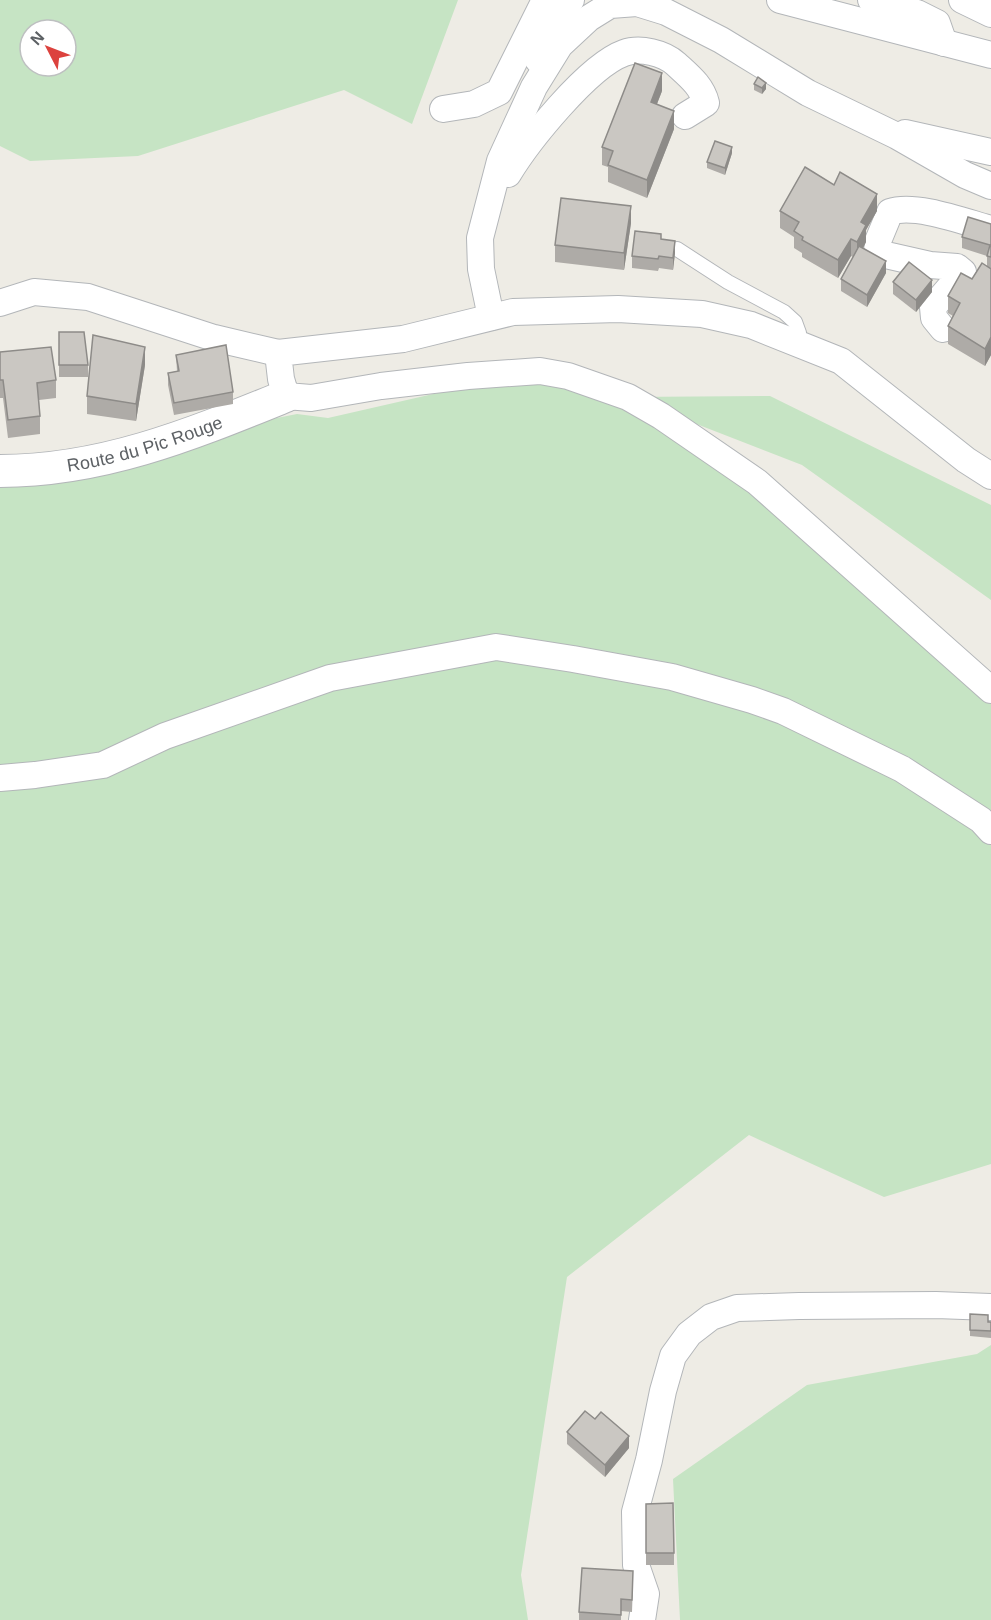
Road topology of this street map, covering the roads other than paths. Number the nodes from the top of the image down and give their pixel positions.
1 (544, 0) edge
2 (571, 0) edge
3 (780, 0) edge
4 (871, 0) edge
5 (962, 0) edge
6 (991, 14) edge
7 (944, 43) junction
8 (991, 55) edge
9 (534, 87) junction
10 (443, 109) dead end
11 (685, 116) dead end
12 (890, 132) junction
13 (991, 152) edge
14 (991, 186) edge
15 (489, 203) junction
16 (991, 229) edge
17 (677, 249) edge
18 (0, 303) edge
19 (491, 317) junction
20 (943, 329) dead end
21 (800, 345) junction
22 (278, 353) junction
23 (286, 396) junction
24 (0, 471) edge
25 (991, 476) edge
26 (991, 690) edge
27 (0, 778) edge
28 (991, 831) edge
29 (991, 1307) edge
30 (642, 1620) edge

1 - 10 street
2 - 9 street
3 - 7 street
4 - 7 street
5 - 6 street
7 - 8 street
9 - 12 street
9 - 15 street
11 - 15 street
12 - 13 street
12 - 14 street
15 - 19 street
16 - 20 street
17 - 21 lane
18 - 22 street
19 - 21 street
19 - 22 street
21 - 25 street
22 - 23 street
23 - 24 street, Route du Pic Rouge
23 - 26 street
27 - 28 street
29 - 30 street

